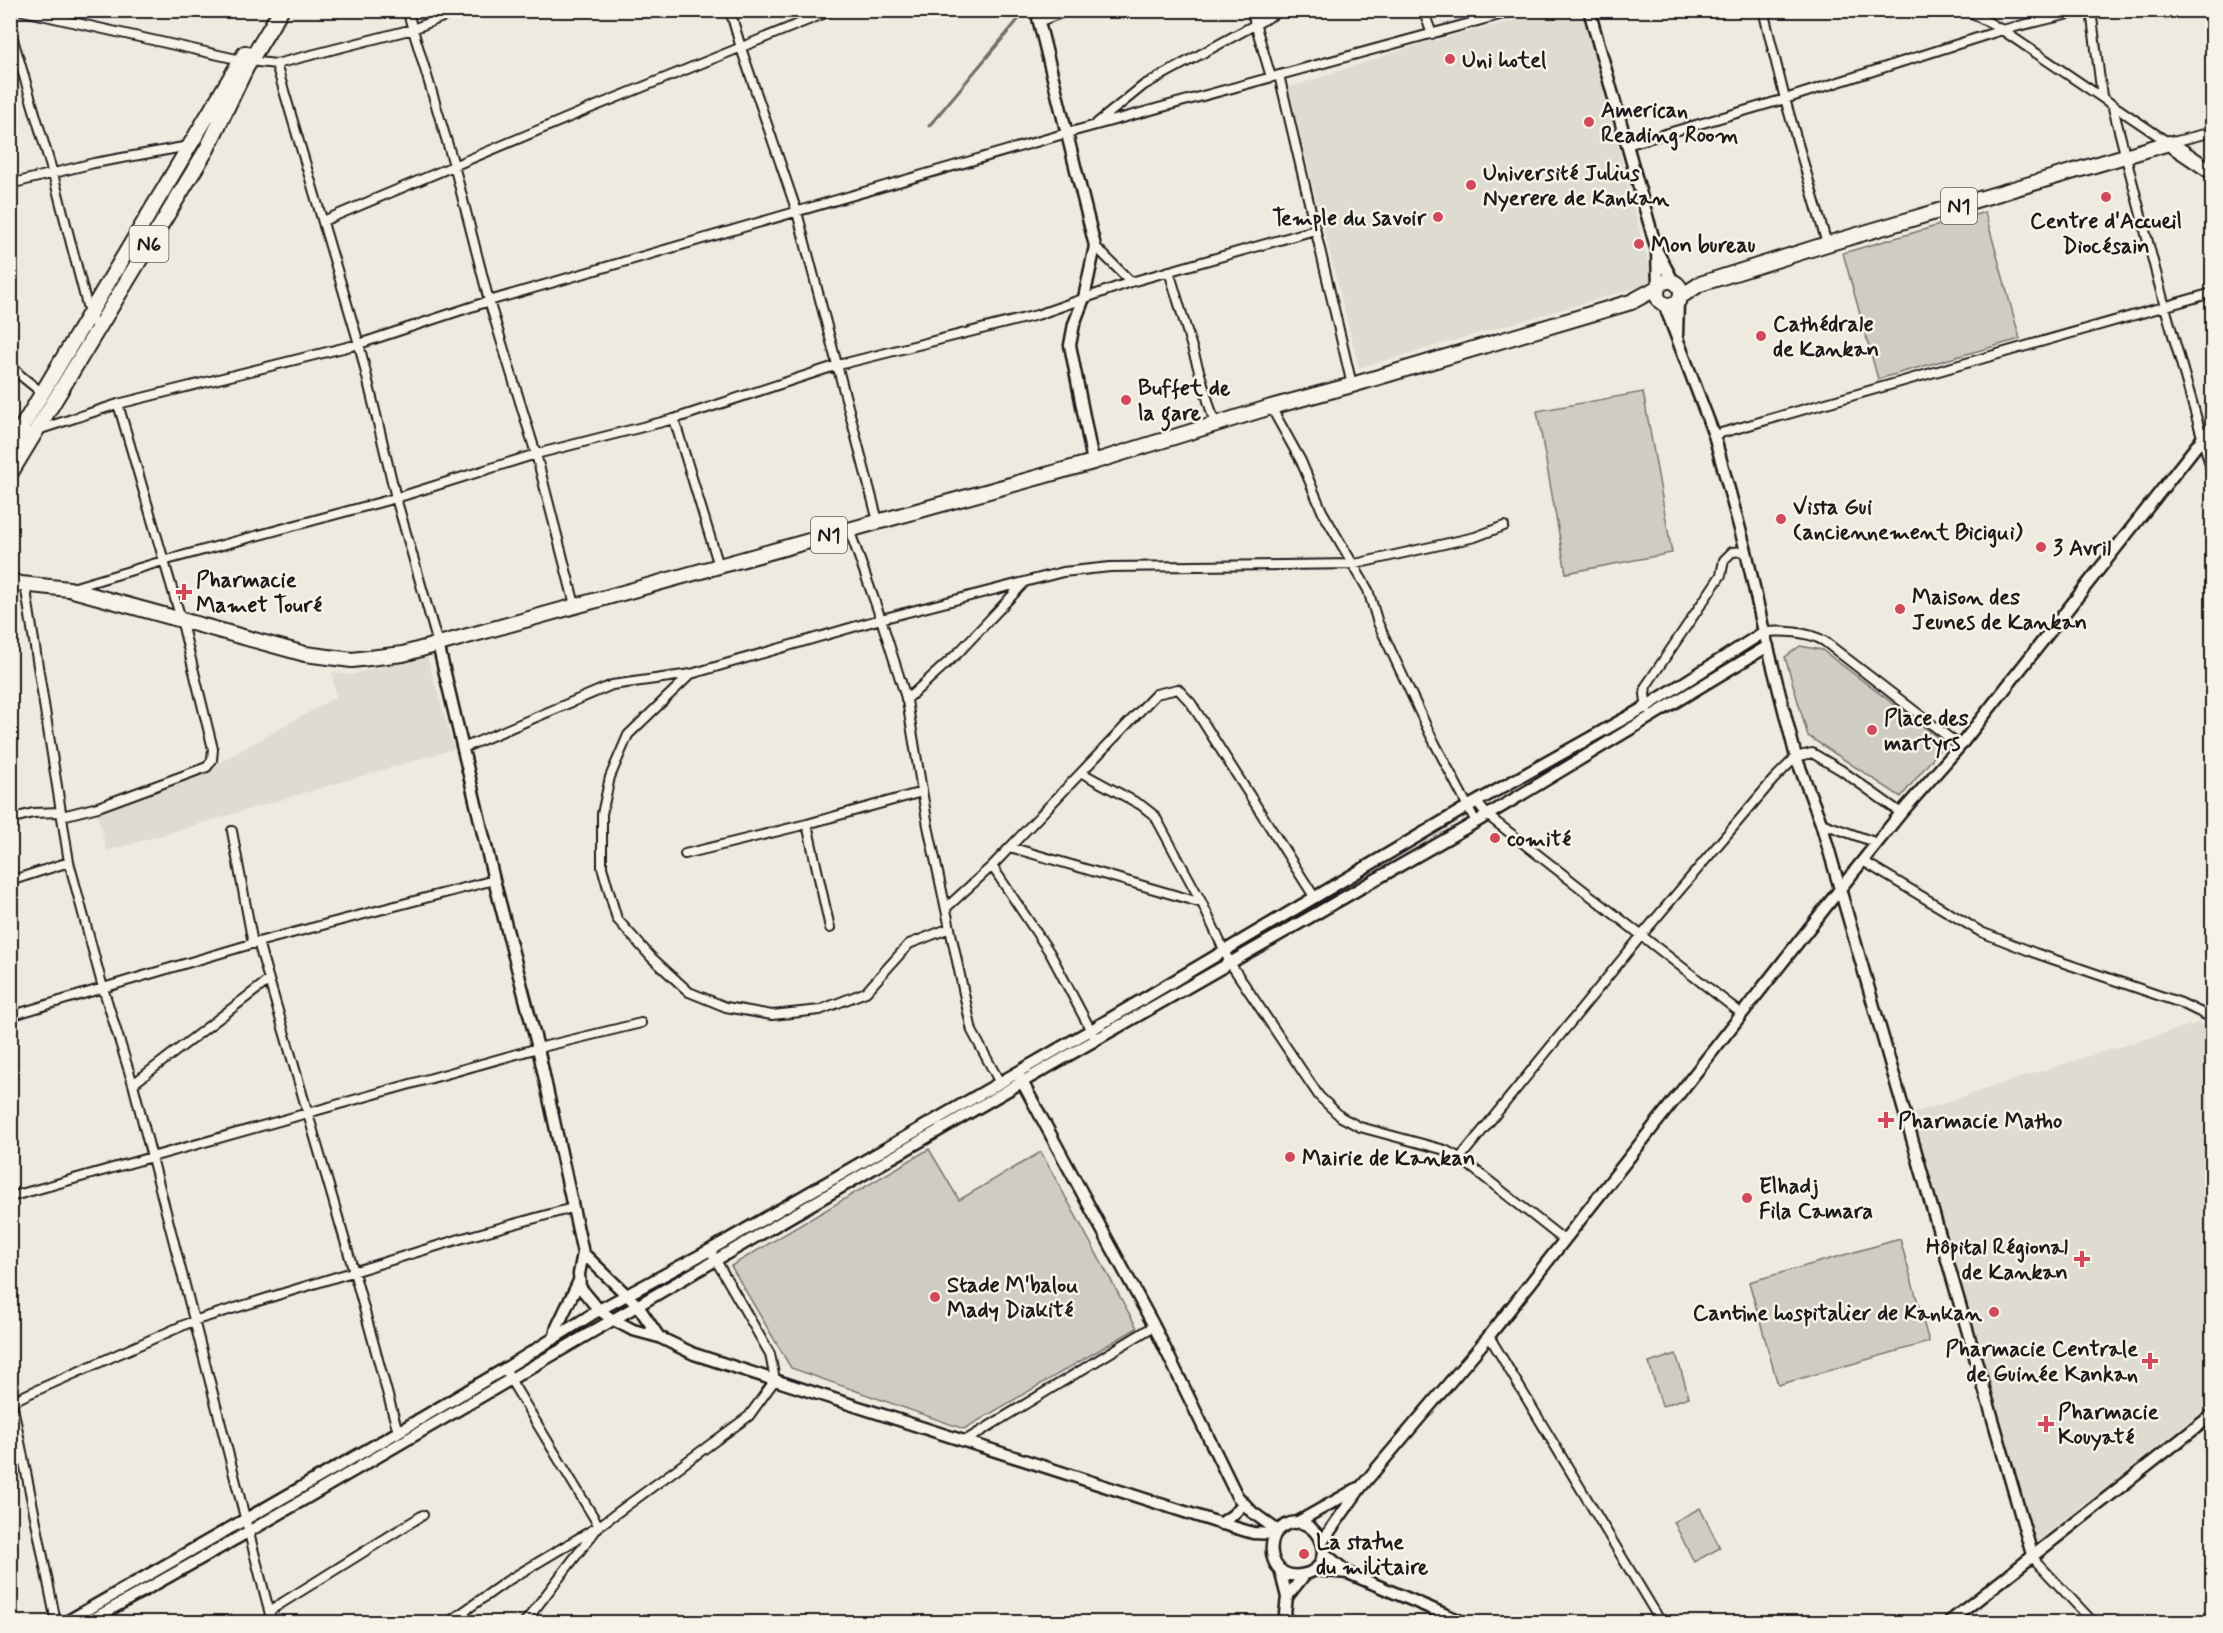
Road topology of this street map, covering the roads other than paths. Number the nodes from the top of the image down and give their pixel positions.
1 (19, 10) edge
2 (271, 10) edge
3 (281, 10) edge
4 (407, 10) edge
5 (460, 10) edge
6 (730, 10) edge
7 (832, 10) edge
8 (1036, 10) edge
9 (1069, 10) edge
10 (1251, 10) edge
11 (1282, 10) edge
12 (1423, 10) edge
13 (1518, 10) edge
14 (1589, 10) edge
15 (1763, 10) edge
16 (1968, 10) edge
17 (2086, 10) edge
18 (2091, 10) edge
19 (1038, 22) junction
20 (1255, 26) junction
21 (10, 29) edge
22 (413, 29) junction
23 (2002, 30) junction
24 (1432, 34) junction
25 (741, 48) junction
26 (246, 60) junction
27 (276, 64) junction
28 (1275, 76) junction
29 (2102, 96) junction
30 (1785, 99) junction
31 (2112, 104) junction
32 (1094, 125) junction
33 (2212, 132) edge
34 (1067, 133) junction
35 (2169, 143) junction
36 (1627, 145) junction
37 (189, 146) junction
38 (2126, 157) junction
39 (454, 165) junction
40 (2212, 172) edge
41 (52, 174) junction
42 (10, 184) edge
43 (797, 212) junction
44 (323, 220) junction
45 (1315, 230) junction
46 (1827, 244) junction
47 (1095, 246) junction
48 (1657, 251) junction
49 (1169, 272) junction
50 (1674, 281) junction
51 (1131, 282) junction
52 (1700, 284) junction
53 (2212, 292) edge
54 (1660, 295) junction
55 (1084, 298) junction
56 (1679, 299) junction
57 (489, 301) junction
58 (2165, 307) junction
59 (89, 313) junction
60 (98, 329) junction
61 (1677, 335) junction
62 (359, 344) junction
63 (10, 364) edge
64 (838, 365) junction
65 (1352, 385) junction
66 (41, 392) junction
67 (118, 404) junction
68 (1271, 407) junction
69 (674, 419) junction
70 (1215, 424) junction
71 (2212, 426) edge
72 (35, 431) junction
73 (1714, 435) junction
74 (2202, 440) junction
75 (13, 441) edge
76 (536, 454) junction
77 (1093, 462) junction
78 (2212, 472) edge
79 (10, 474) edge
80 (396, 498) junction
81 (878, 521) junction
82 (1504, 526) dead end
83 (849, 529) junction
84 (1746, 551) junction
85 (163, 561) junction
86 (1354, 564) junction
87 (718, 566) junction
88 (1025, 582) junction
89 (17, 584) edge
90 (69, 589) junction
91 (575, 605) junction
92 (881, 619) junction
93 (181, 620) junction
94 (1782, 631) junction
95 (1764, 632) junction
96 (438, 644) junction
97 (1768, 646) junction
98 (691, 674) junction
99 (906, 700) junction
100 (1647, 706) junction
101 (1649, 719) junction
102 (1960, 746) junction
103 (463, 748) junction
104 (1796, 757) junction
105 (1082, 773) junction
106 (922, 792) junction
107 (1472, 805) junction
108 (1901, 813) junction
109 (61, 814) junction
110 (1487, 815) junction
111 (10, 819) edge
112 (1476, 822) junction
113 (1821, 823) junction
114 (807, 824) junction
115 (232, 831) dead end
116 (1877, 843) junction
117 (1010, 847) junction
118 (685, 854) dead end
119 (1863, 861) junction
120 (69, 862) junction
121 (992, 866) junction
122 (10, 880) edge
123 (494, 880) junction
124 (1840, 889) junction
125 (1315, 898) junction
126 (1202, 903) junction
127 (947, 907) junction
128 (830, 928) dead end
129 (950, 928) junction
130 (1641, 936) junction
131 (255, 943) junction
132 (1225, 952) junction
133 (1230, 963) junction
134 (269, 980) junction
135 (103, 988) junction
136 (1742, 1014) junction
137 (10, 1016) edge
138 (2212, 1018) edge
139 (641, 1023) dead end
140 (1094, 1035) junction
141 (538, 1048) junction
142 (1019, 1077) junction
143 (1000, 1083) junction
144 (133, 1084) junction
145 (307, 1114) junction
146 (153, 1156) junction
147 (1460, 1158) junction
148 (10, 1197) edge
149 (572, 1208) junction
150 (1564, 1240) junction
151 (583, 1253) junction
152 (713, 1255) junction
153 (354, 1272) junction
154 (579, 1281) junction
155 (627, 1294) junction
156 (638, 1306) junction
157 (599, 1310) junction
158 (612, 1319) junction
159 (193, 1321) junction
160 (1154, 1326) junction
161 (1489, 1336) junction
162 (659, 1337) junction
163 (554, 1338) junction
164 (555, 1352) junction
165 (508, 1374) junction
166 (775, 1380) junction
167 (11, 1400) edge
168 (2212, 1415) edge
169 (398, 1432) junction
170 (963, 1442) junction
171 (1361, 1487) junction
172 (1243, 1504) junction
173 (423, 1515) dead end
174 (245, 1520) junction
175 (1295, 1523) junction
176 (1220, 1524) junction
177 (599, 1526) junction
178 (248, 1532) junction
179 (1253, 1533) junction
180 (1277, 1533) junction
181 (1322, 1547) junction
182 (1270, 1551) junction
183 (2033, 1558) junction
184 (1280, 1569) junction
185 (1310, 1572) junction
186 (1348, 1573) junction
187 (1287, 1597) junction
188 (269, 1611) junction
189 (56, 1623) edge
190 (66, 1623) edge
191 (88, 1623) edge
192 (272, 1623) edge
193 (449, 1623) edge
194 (525, 1623) edge
195 (1284, 1623) edge
196 (1463, 1623) edge
197 (1661, 1623) edge
198 (1949, 1623) edge
199 (2093, 1623) edge

1 - 26 street
2 - 26 highway, N6
3 - 26 highway, N6
4 - 22 street
5 - 22 street
6 - 25 street
7 - 25 street
8 - 19 main road
9 - 19 street
10 - 20 street
11 - 20 street
12 - 24 street
13 - 24 street
14 - 36 main road
15 - 30 street
16 - 23 street
17 - 23 street
18 - 29 street
19 - 34 main road
20 - 28 street
20 - 32 street
21 - 41 street
22 - 27 street
22 - 39 street
23 - 29 street
23 - 30 street
24 - 28 street
25 - 39 street
25 - 43 street
26 - 27 street
26 - 37 highway, N6
26 - 60 highway, N6
27 - 44 street
28 - 32 street
28 - 45 street
29 - 31 street
30 - 36 street
30 - 46 street
31 - 35 street
31 - 38 street
32 - 34 street
33 - 35 street
34 - 43 street
34 - 47 main road
35 - 38 highway, N1
35 - 40 highway
36 - 48 main road
37 - 41 street
37 - 59 highway, N6
38 - 46 highway, N1
38 - 58 street
39 - 44 street
39 - 57 street
41 - 42 street
41 - 59 street
43 - 57 street
43 - 64 street
44 - 62 street
45 - 49 street
45 - 65 street
46 - 52 highway, N1
47 - 51 street
47 - 55 main road
48 - 50 main road
48 - 54 main road
49 - 51 street
49 - 70 street
50 - 52 highway, N1
50 - 54 highway, N1
50 - 56 highway
51 - 55 street
52 - 56 highway, N1
53 - 58 street
54 - 56 highway, N1
54 - 61 main road
54 - 65 highway, N1
55 - 64 street
55 - 77 main road
56 - 61 main road
57 - 62 street
57 - 76 street
58 - 73 street
58 - 74 street
59 - 60 street
59 - 66 highway, N6
60 - 72 highway, N6
61 - 73 main road
62 - 67 street
62 - 80 street
63 - 66 street
64 - 69 street
64 - 81 street
65 - 68 highway, N1
66 - 75 highway, N6
67 - 72 street
67 - 85 street
68 - 70 highway, N1
68 - 86 street
69 - 76 street
69 - 87 street
70 - 77 highway, N1
71 - 74 main road
72 - 75 street
72 - 79 highway, N6
73 - 84 main road
74 - 78 street
74 - 102 main road
76 - 80 street
76 - 91 street
77 - 81 highway, N1
80 - 85 street
80 - 96 street
81 - 83 highway, N1
82 - 86 street
83 - 87 highway, N1
83 - 92 street
84 - 95 main road
84 - 100 street
85 - 90 street
85 - 93 street
86 - 88 street
86 - 107 street
87 - 91 highway, N1
88 - 92 street
88 - 99 street
89 - 90 highway, N1
89 - 109 street
90 - 93 highway, N1
91 - 96 highway, N1
92 - 98 street
92 - 99 street
93 - 96 highway, N1
93 - 109 street
94 - 95 street
94 - 97 street
94 - 102 street
95 - 97 main road
95 - 100 main road
96 - 103 main road
97 - 101 main road
97 - 104 main road
98 - 103 street
98 - 129 street
99 - 106 street
100 - 101 street
100 - 107 main road
101 - 110 main road
102 - 108 main road
103 - 123 main road
104 - 108 street
104 - 113 main road
104 - 130 street
105 - 117 street
105 - 125 street
105 - 126 street
106 - 114 street
106 - 127 street
107 - 110 street
107 - 112 street
107 - 125 main road
108 - 116 main road
109 - 111 street
109 - 120 street
110 - 112 main road
110 - 130 street
112 - 133 main road
113 - 116 street
113 - 124 main road
114 - 118 street
114 - 128 street
115 - 131 street
116 - 119 main road
117 - 121 street
117 - 126 street
119 - 124 main road
119 - 138 street
120 - 122 street
120 - 135 street
121 - 127 street
121 - 140 street
123 - 131 street
123 - 141 main road
124 - 136 main road
124 - 183 main road
125 - 132 main road
126 - 132 street
127 - 129 street
129 - 143 street
130 - 136 street
130 - 147 street
131 - 134 street
131 - 135 street
132 - 133 street
132 - 140 main road
133 - 140 main road
133 - 147 street
134 - 144 street
134 - 145 street
135 - 137 street
135 - 144 street
136 - 150 main road
139 - 141 street
140 - 142 main road
141 - 145 street
141 - 149 main road
142 - 143 main road
142 - 152 main road
142 - 160 main road
143 - 152 main road
144 - 146 street
145 - 146 street
145 - 153 street
146 - 148 street
146 - 159 street
147 - 150 street
149 - 151 main road
149 - 153 street
150 - 161 main road
151 - 154 main road
151 - 155 main road
152 - 155 main road
152 - 156 main road
152 - 166 street
153 - 159 street
153 - 169 street
154 - 157 main road
154 - 163 main road
155 - 156 main road
155 - 157 main road
156 - 158 main road
156 - 162 main road
157 - 158 main road
157 - 163 main road
158 - 162 main road
158 - 164 main road
159 - 167 street
159 - 174 street
160 - 170 street
160 - 172 main road
161 - 171 main road
161 - 197 street
162 - 166 main road
163 - 164 main road
163 - 165 main road
164 - 165 main road
165 - 169 main road
165 - 177 street
165 - 178 main road
166 - 170 main road
166 - 177 street
167 - 189 street
168 - 183 main road
169 - 174 main road
170 - 176 main road
171 - 175 main road
171 - 181 main road
172 - 176 main road
172 - 180 main road
173 - 188 street
174 - 178 street
174 - 190 main road
175 - 180 main road
175 - 181 main road
176 - 179 main road
177 - 193 street
177 - 194 street
178 - 188 street
178 - 191 main road
179 - 180 main road
179 - 182 main road
180 - 182 main road
181 - 185 main road
181 - 186 main road
182 - 184 main road
183 - 198 main road
183 - 199 street
184 - 185 main road
184 - 187 main road
185 - 186 main road
185 - 187 main road
186 - 196 main road
187 - 195 main road
188 - 192 street

